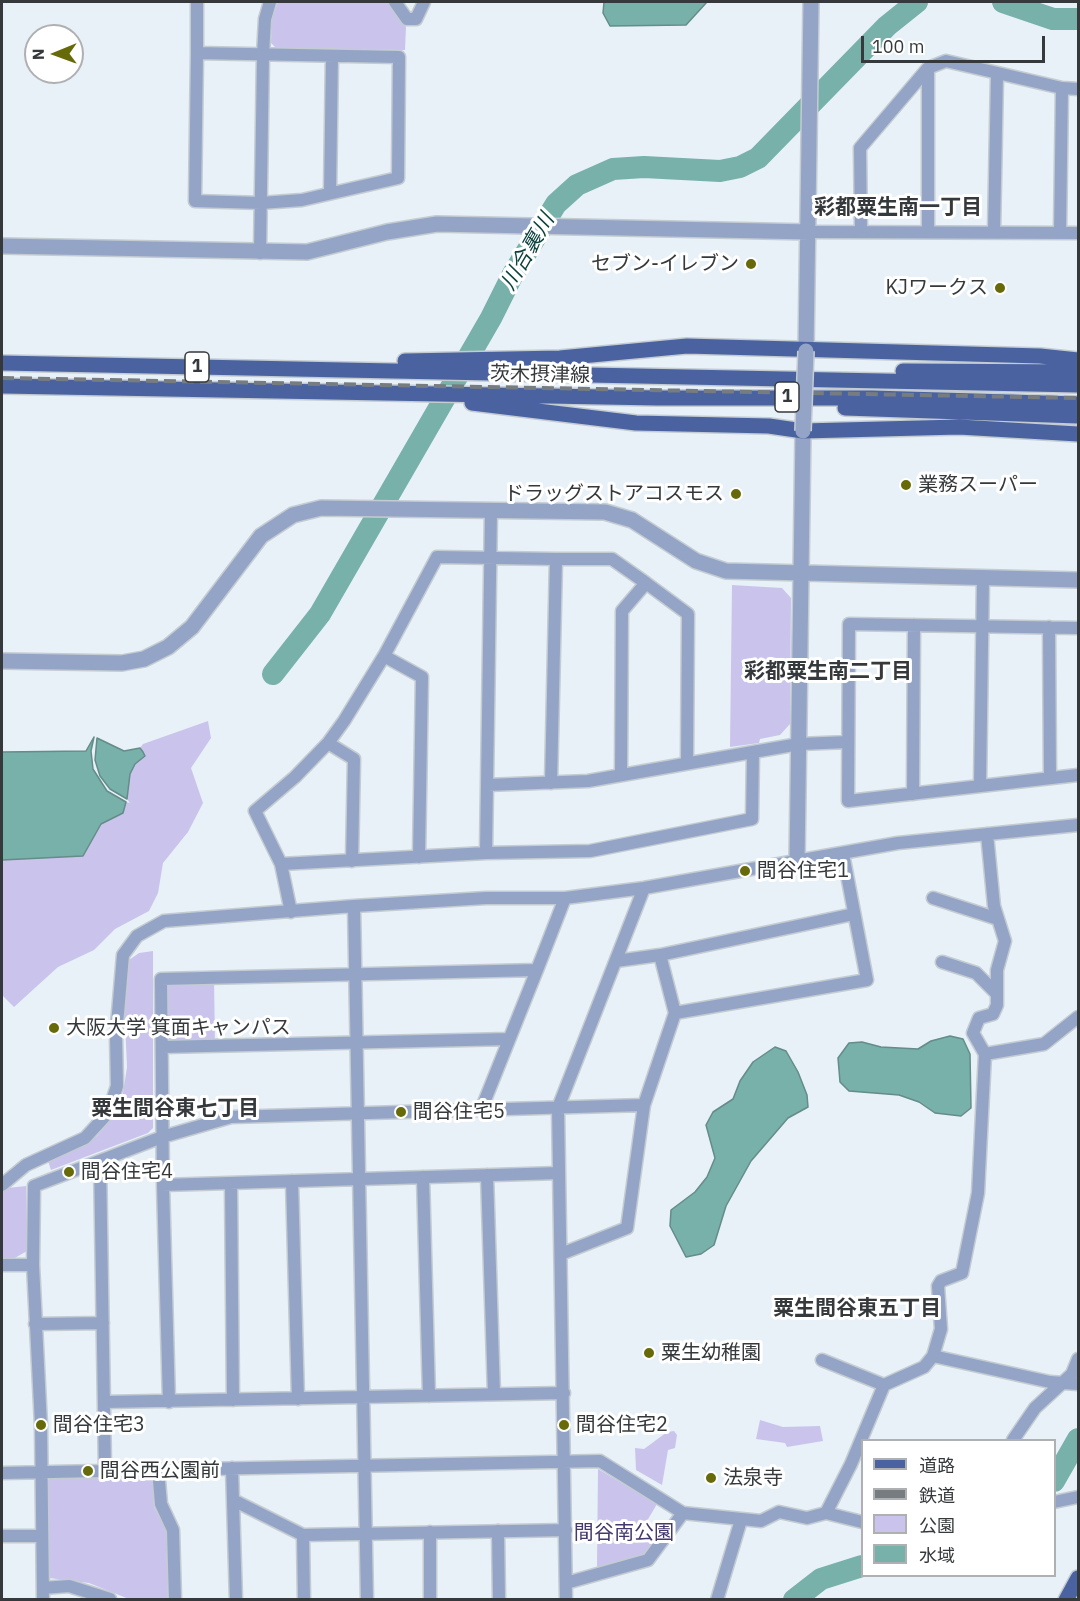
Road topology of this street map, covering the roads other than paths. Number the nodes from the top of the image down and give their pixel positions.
1 (197, 2) edge
2 (270, 2) edge
3 (395, 2) edge
4 (424, 2) edge
5 (811, 2) edge
6 (197, 53) junction
7 (263, 55) junction
8 (332, 56) junction
9 (928, 68) junction
10 (997, 75) junction
11 (1062, 88) junction
12 (1078, 89) edge
13 (330, 193) junction
14 (261, 203) junction
15 (810, 232) junction
16 (861, 232) junction
17 (928, 232) junction
18 (994, 232) junction
19 (1060, 232) junction
20 (1078, 233) edge
21 (2, 246) edge
22 (260, 253) junction
23 (806, 351) junction
24 (1078, 360) edge
25 (2, 363) edge
26 (511, 366) junction
27 (1078, 372) edge
28 (727, 376) junction
29 (1078, 384) edge
30 (2, 386) edge
31 (726, 399) junction
32 (496, 401) junction
33 (1078, 404) edge
34 (1078, 416) edge
35 (803, 431) junction
36 (1078, 434) edge
37 (491, 510) junction
38 (490, 557) junction
39 (556, 559) junction
40 (803, 574) junction
41 (982, 578) junction
42 (1078, 580) edge
43 (646, 583) junction
44 (914, 625) junction
45 (982, 626) junction
46 (1050, 627) junction
47 (1078, 628) edge
48 (384, 656) junction
49 (2, 662) edge
50 (848, 742) junction
51 (328, 743) junction
52 (799, 744) junction
53 (753, 752) junction
54 (687, 763) junction
55 (621, 775) junction
56 (1078, 775) edge
57 (1050, 777) junction
58 (551, 783) junction
59 (487, 785) junction
60 (980, 786) junction
61 (913, 794) junction
62 (1078, 825) edge
63 (987, 834) junction
64 (486, 853) junction
65 (843, 854) junction
66 (419, 857) junction
67 (352, 861) junction
68 (797, 862) junction
69 (281, 864) junction
70 (644, 888) junction
71 (565, 898) junction
72 (933, 898) dead end
73 (354, 906) junction
74 (291, 912) junction
75 (854, 914) junction
76 (998, 919) junction
77 (660, 955) junction
78 (616, 961) junction
79 (942, 962) dead end
80 (537, 970) junction
81 (355, 974) junction
82 (997, 994) junction
83 (675, 1012) junction
84 (1078, 1017) edge
85 (509, 1039) junction
86 (356, 1042) junction
87 (162, 1047) junction
88 (985, 1054) junction
89 (644, 1105) junction
90 (558, 1108) junction
91 (481, 1110) junction
92 (358, 1113) junction
93 (162, 1137) junction
94 (100, 1161) junction
95 (559, 1173) junction
96 (487, 1175) junction
97 (423, 1177) junction
98 (359, 1179) junction
99 (292, 1181) junction
100 (231, 1183) junction
101 (2, 1185) edge
102 (163, 1185) junction
103 (561, 1254) junction
104 (33, 1264) junction
105 (2, 1266) edge
106 (35, 1323) junction
107 (103, 1323) junction
108 (933, 1356) junction
109 (1078, 1359) edge
110 (822, 1360) dead end
111 (1064, 1383) junction
112 (1078, 1384) edge
113 (884, 1385) junction
114 (564, 1393) junction
115 (494, 1394) junction
116 (429, 1396) junction
117 (363, 1397) junction
118 (298, 1399) junction
119 (233, 1400) junction
120 (105, 1402) junction
121 (169, 1402) junction
122 (861, 1439) edge
123 (1014, 1439) edge
124 (861, 1440) edge
125 (565, 1460) junction
126 (364, 1465) junction
127 (232, 1468) junction
128 (158, 1469) junction
129 (105, 1470) junction
130 (41, 1472) junction
131 (2, 1473) edge
132 (1078, 1497) edge
133 (233, 1500) junction
134 (1056, 1502) edge
135 (683, 1513) junction
136 (826, 1513) junction
137 (741, 1520) junction
138 (861, 1522) edge
139 (566, 1530) junction
140 (498, 1531) junction
141 (430, 1532) junction
142 (365, 1533) junction
143 (303, 1534) junction
144 (2, 1536) edge
145 (42, 1536) junction
146 (1078, 1578) edge
147 (566, 1583) junction
148 (43, 1594) edge
149 (111, 1599) edge
150 (175, 1599) edge
151 (236, 1599) edge
152 (304, 1599) edge
153 (367, 1599) edge
154 (430, 1599) edge
155 (499, 1599) edge
156 (566, 1599) edge
157 (717, 1599) edge
158 (1066, 1599) edge

1 - 6 street
2 - 7 street
3 - 4 street
5 - 15 street
6 - 7 street
6 - 14 street
7 - 8 street
7 - 14 street
8 - 13 street
8 - 13 street
9 - 10 street
9 - 16 street
9 - 17 street
10 - 11 street
10 - 18 street
11 - 12 street
11 - 19 street
13 - 14 street
14 - 22 street
15 - 16 street
15 - 22 street
15 - 23 street
16 - 17 street
17 - 18 street
18 - 19 street
19 - 20 street
21 - 22 street
23 - 24 main road
23 - 26 main road
23 - 35 street, bridge
25 - 26 main road, 1
26 - 28 main road, 茨木摂津線 / 1
27 - 28 main road
28 - 29 main road, 茨木摂津線 / 1
30 - 32 main road, 1
31 - 32 main road, 茨木摂津線 / 1
31 - 33 main road, 茨木摂津線 / 1
31 - 34 main road
32 - 35 main road
35 - 36 main road
35 - 40 street
37 - 38 street
37 - 40 street
37 - 49 street
38 - 39 street
38 - 48 street
38 - 59 street
39 - 43 street
39 - 58 street
40 - 41 street
40 - 52 street
41 - 42 street
41 - 45 street
43 - 54 street
43 - 55 street
44 - 45 street
44 - 50 street
44 - 61 street
45 - 46 street
45 - 60 street
46 - 47 street
46 - 57 street
48 - 51 street
48 - 66 street
50 - 52 street
50 - 61 street
51 - 67 street
51 - 69 street
52 - 53 street
52 - 68 street
53 - 54 street
53 - 64 street
54 - 55 street
55 - 58 street
56 - 57 street
57 - 60 street
58 - 59 street
59 - 64 street
60 - 61 street
62 - 63 street
63 - 65 street
63 - 76 street
64 - 66 street
65 - 68 street
65 - 75 street
66 - 67 street
67 - 69 street
68 - 70 street
69 - 74 street
70 - 71 street
70 - 78 street
71 - 73 street
71 - 80 street
72 - 76 street
73 - 74 street
73 - 81 street
74 - 101 street
75 - 77 street
75 - 83 street
76 - 82 street
77 - 78 street
77 - 83 street
78 - 90 street
79 - 82 street
80 - 81 street
80 - 85 street
81 - 86 street
81 - 87 street
82 - 88 street
83 - 89 street
84 - 88 street
85 - 86 street
85 - 91 street
86 - 87 street
86 - 92 street
87 - 93 street
88 - 108 street
89 - 90 street
89 - 103 street
90 - 91 street
90 - 95 street
91 - 92 street
92 - 93 street
92 - 98 street
93 - 94 street
93 - 102 street
94 - 104 street
94 - 107 street
95 - 96 street
95 - 103 street
96 - 97 street
96 - 115 street
97 - 98 street
97 - 116 street
98 - 99 street
98 - 117 street
99 - 100 street
99 - 118 street
100 - 102 street
100 - 119 street
102 - 121 street
103 - 114 street
104 - 105 street
104 - 106 street
106 - 107 street
106 - 130 street
107 - 120 street
108 - 111 street
108 - 113 street
109 - 111 street
110 - 113 street
111 - 112 street
111 - 123 street
113 - 122 street
114 - 115 street
114 - 125 street
115 - 116 street
116 - 117 street
117 - 118 street
117 - 126 street
118 - 119 street
119 - 121 street
120 - 121 street
120 - 129 street
124 - 136 street
125 - 126 street
125 - 135 street
125 - 139 street
126 - 127 street
126 - 142 street
127 - 128 street
127 - 133 street
128 - 129 street
128 - 150 street
129 - 130 street
130 - 131 street
130 - 145 street
132 - 134 street
133 - 143 street
133 - 151 street
135 - 137 street
135 - 147 street
136 - 137 street
136 - 138 street
137 - 157 street
139 - 140 street
139 - 147 street
140 - 141 street
140 - 155 street
141 - 142 street
141 - 154 street
142 - 143 street
142 - 153 street
143 - 152 street
144 - 145 street
145 - 148 street
146 - 158 main road
147 - 156 street
148 - 149 street

